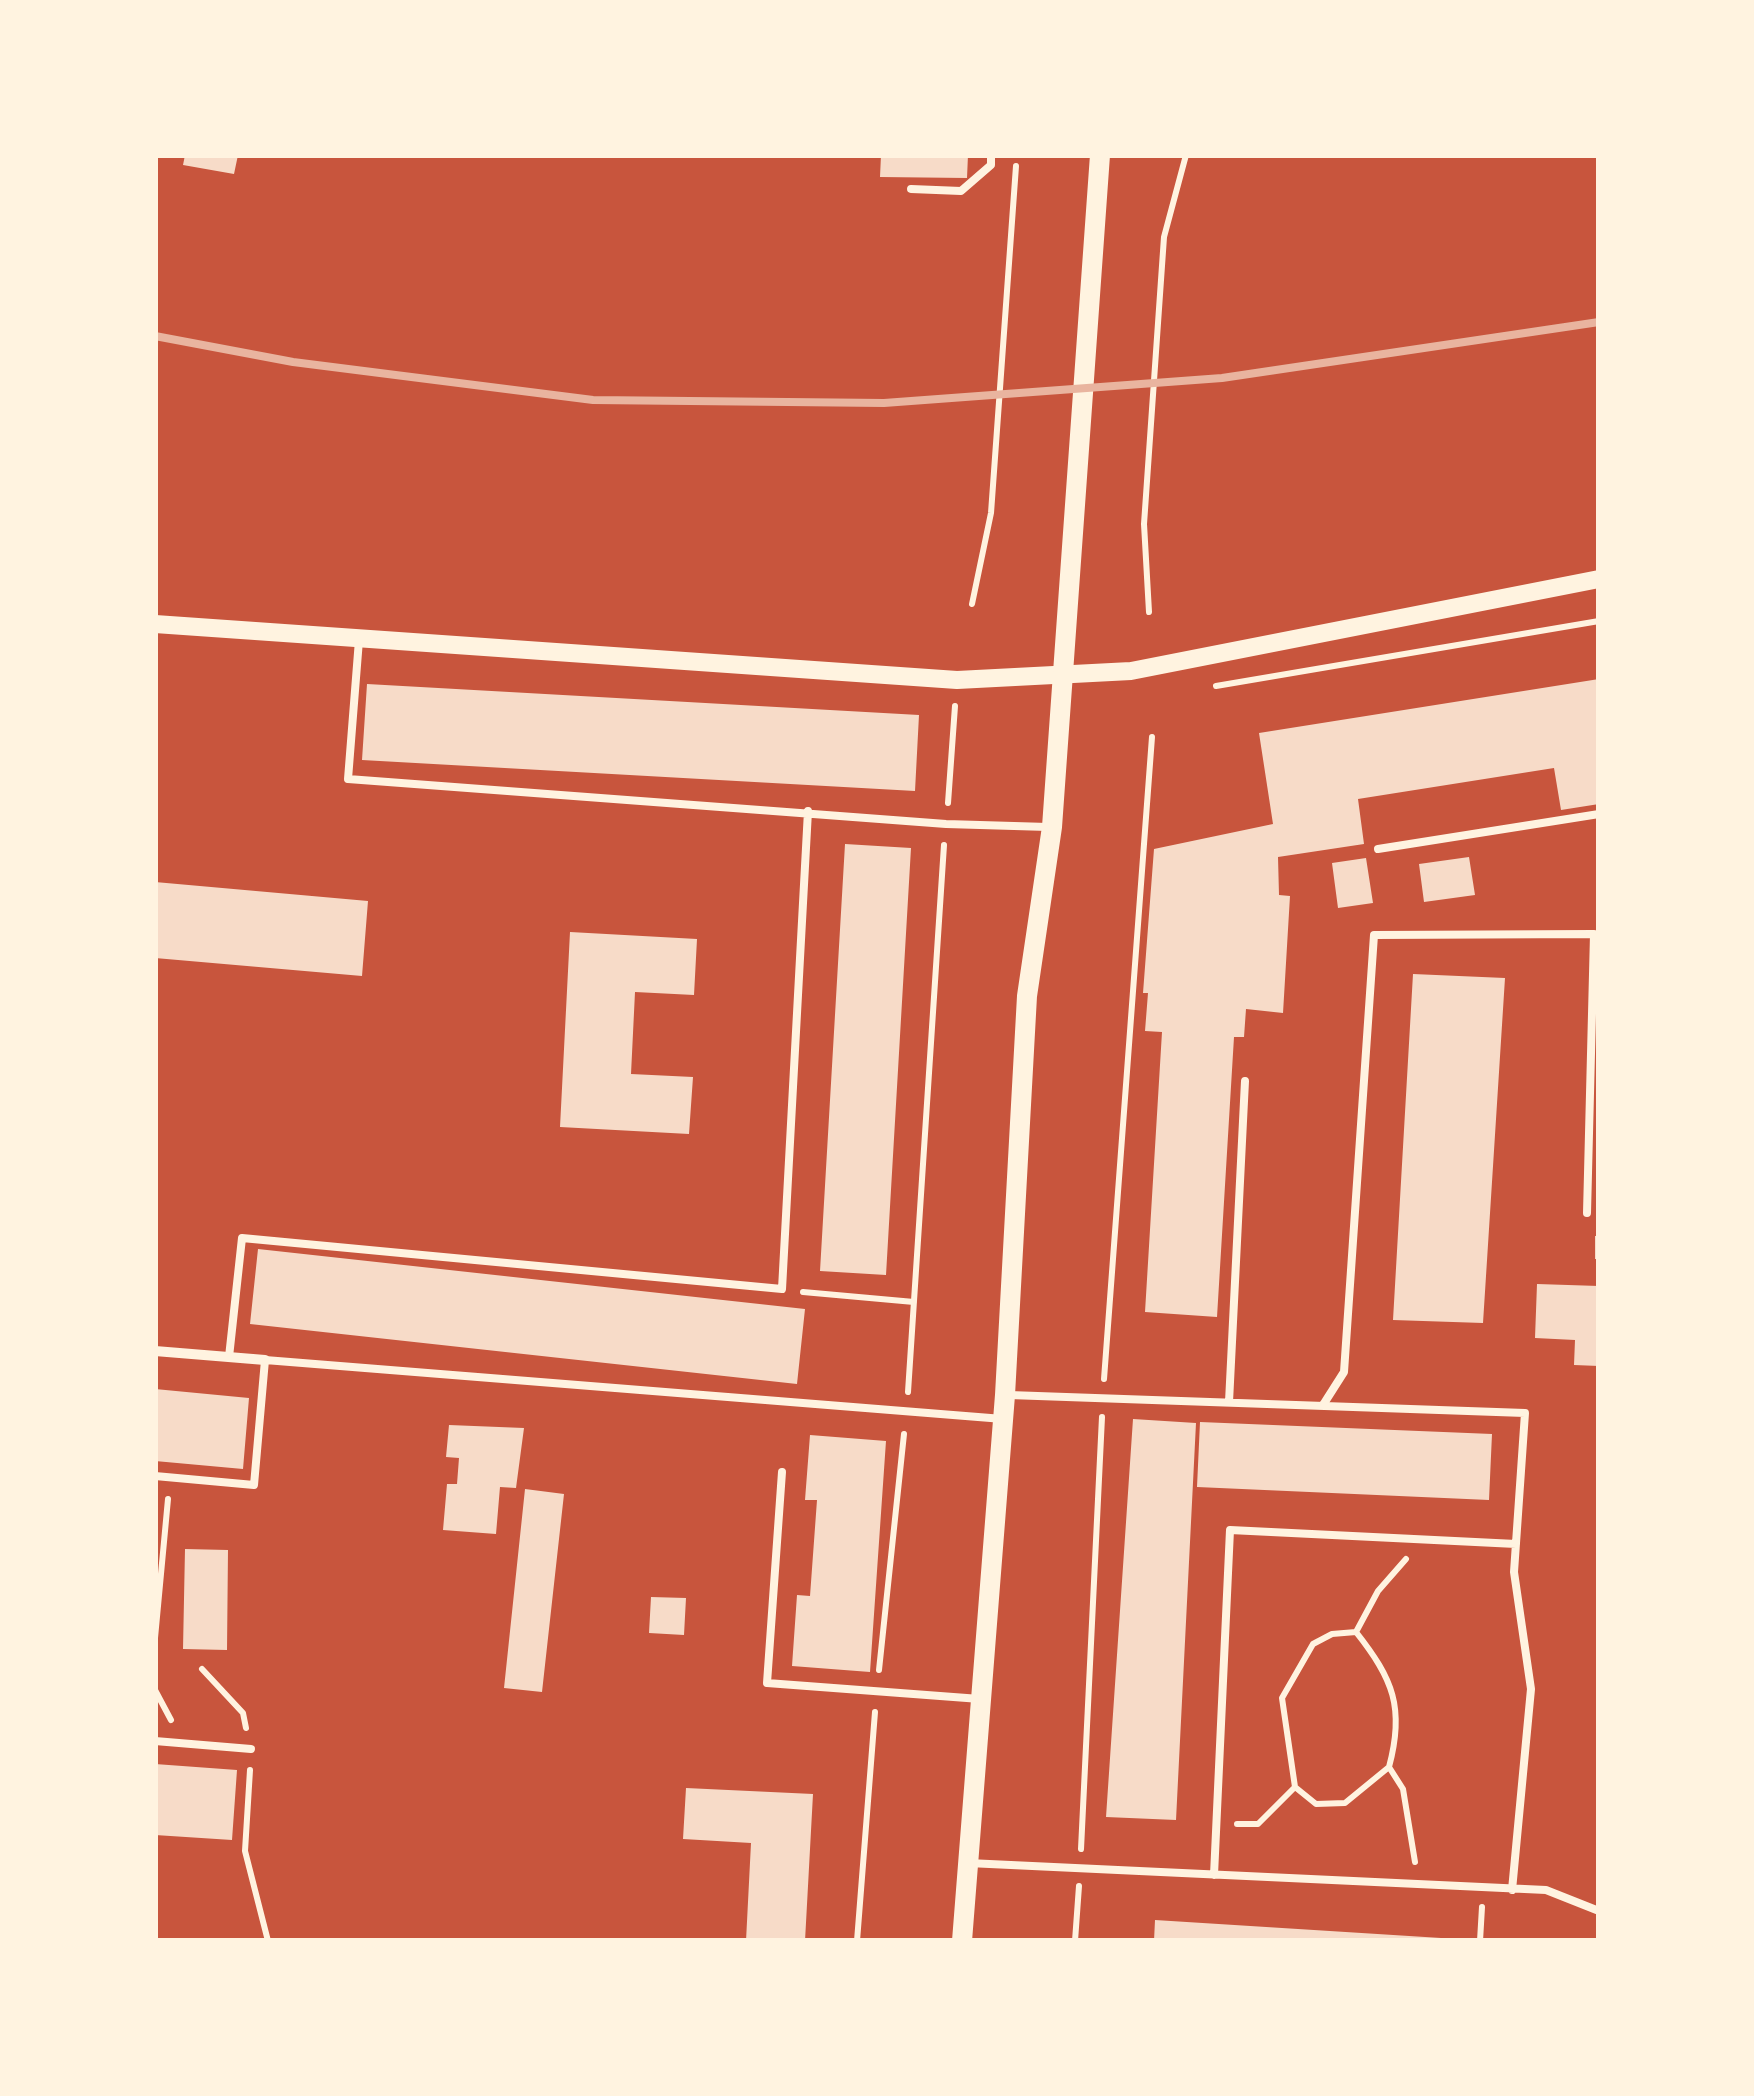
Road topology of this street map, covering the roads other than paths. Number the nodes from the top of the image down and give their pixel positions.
1 (991, 155) edge
2 (1100, 155) edge
3 (911, 189) dead end
4 (1599, 579) edge
5 (155, 624) edge
6 (360, 637) junction
7 (1062, 676) junction
8 (808, 811) junction
9 (1599, 814) edge
10 (1052, 828) junction
11 (1378, 849) dead end
12 (1246, 1082) dead end
13 (1586, 1213) dead end
14 (155, 1351) edge
15 (229, 1357) junction
16 (265, 1360) junction
17 (1005, 1395) junction
18 (1229, 1402) junction
19 (1323, 1405) junction
20 (1003, 1419) junction
21 (782, 1472) dead end
22 (155, 1476) edge
23 (1516, 1544) junction
24 (980, 1699) junction
25 (155, 1740) edge
26 (251, 1749) road end
27 (967, 1863) junction
28 (1214, 1875) junction
29 (1512, 1890) junction
30 (1599, 1911) edge
31 (962, 1941) edge

1 - 3 lane
2 - 7 main road
4 - 7 street
5 - 6 street
6 - 7 street
6 - 8 lane
7 - 10 main road
8 - 10 lane
8 - 15 lane
9 - 11 lane
10 - 17 main road
12 - 18 lane
13 - 19 lane
14 - 15 street
15 - 16 street
16 - 20 lane
16 - 22 lane
17 - 18 lane
17 - 20 main road
18 - 19 lane
19 - 23 lane
20 - 24 main road
21 - 24 lane
23 - 28 lane
23 - 29 lane
24 - 27 main road
25 - 26 lane
27 - 28 lane
27 - 31 main road
28 - 29 lane
29 - 30 lane

